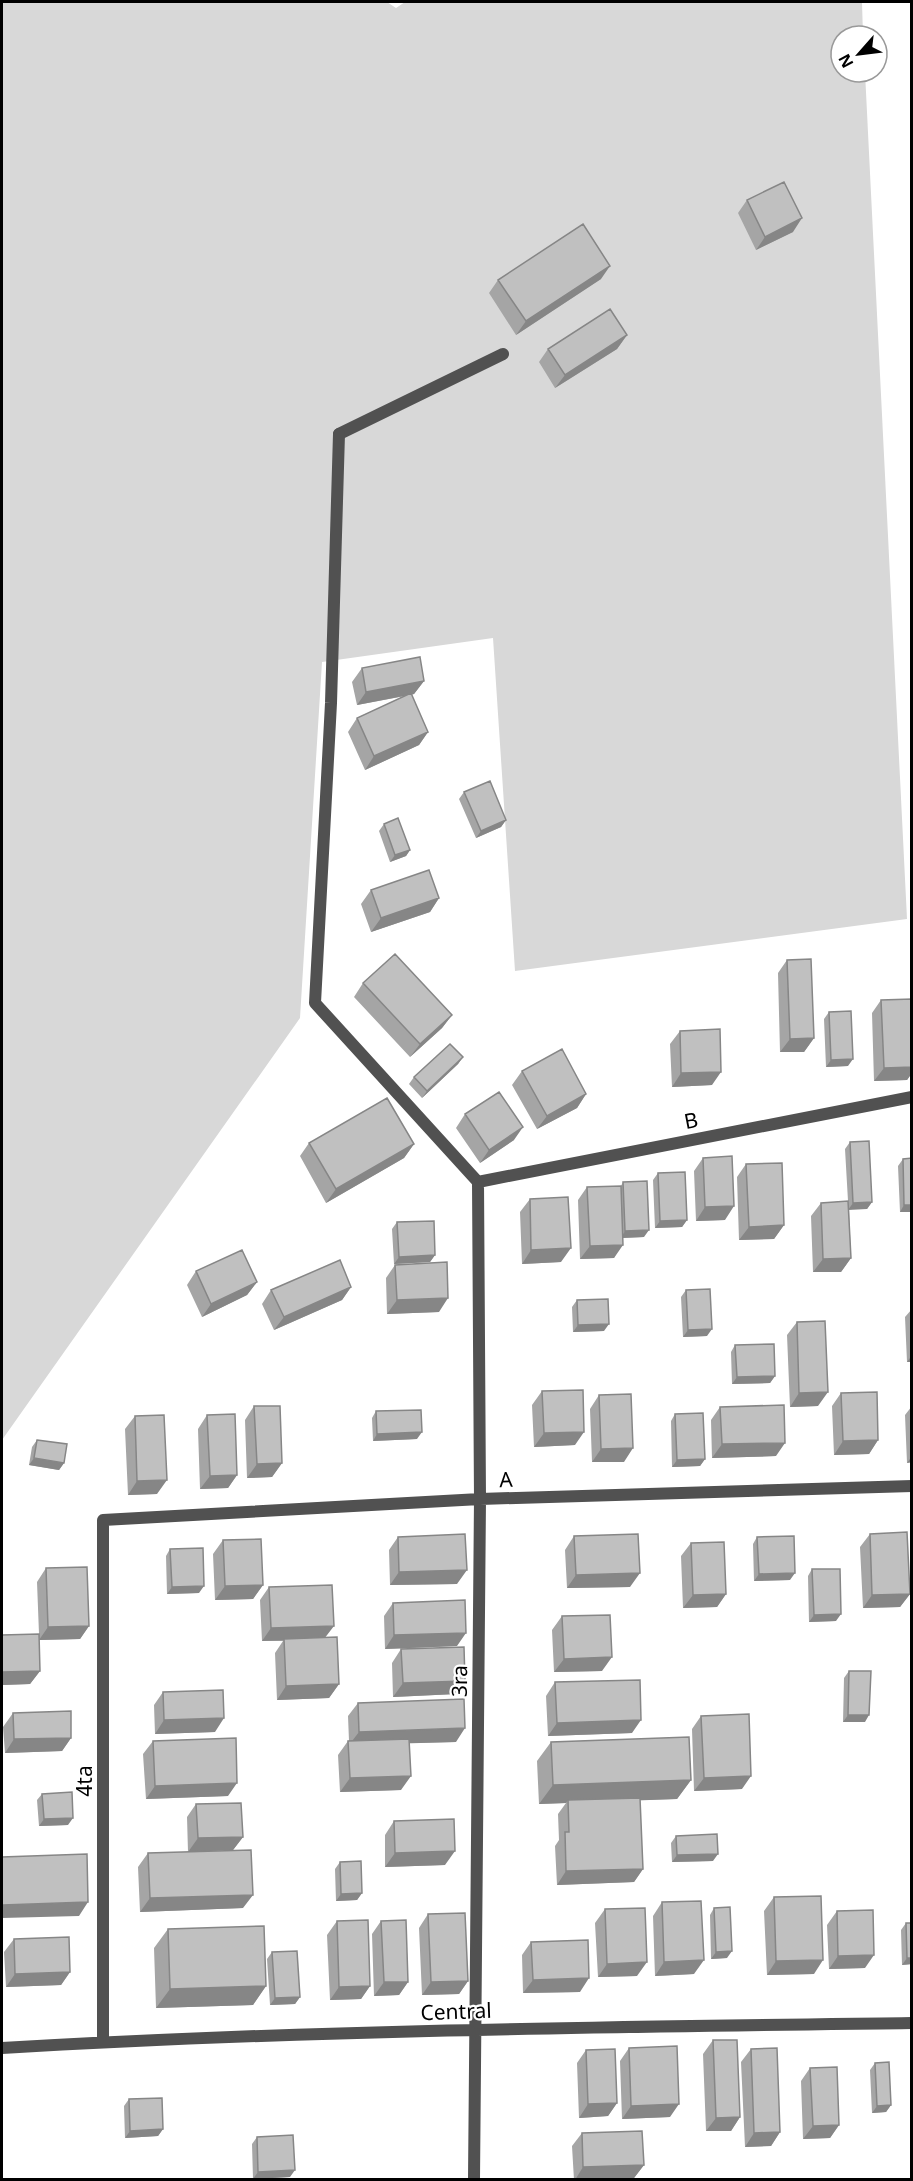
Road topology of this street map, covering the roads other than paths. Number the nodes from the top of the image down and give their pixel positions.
1 (503, 354) dead end
2 (912, 1097) edge
3 (478, 1182) junction
4 (912, 1486) edge
5 (480, 1500) junction
6 (103, 1520) joint
7 (912, 2023) edge
8 (474, 2029) junction
9 (103, 2042) junction
10 (2, 2048) edge
11 (474, 2180) edge

1 - 3 street
2 - 3 street, B
3 - 5 street, 3ra
4 - 5 street, A
5 - 6 street, A
5 - 8 street, 3ra
6 - 9 street, 4ta
7 - 8 street, Central
8 - 9 street, Central
8 - 11 street, 3ra
9 - 10 street, Central

